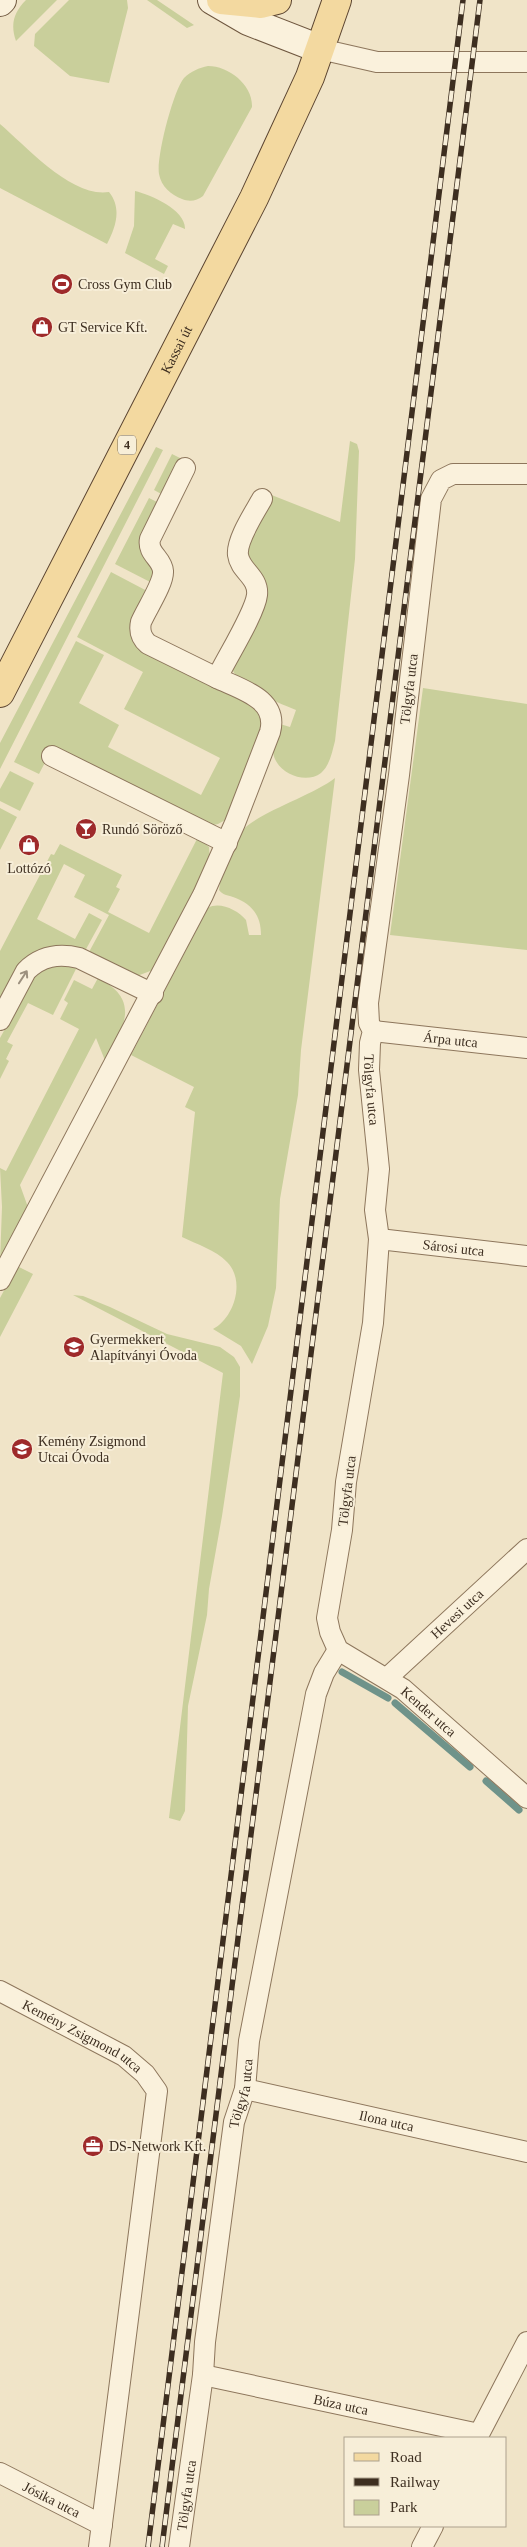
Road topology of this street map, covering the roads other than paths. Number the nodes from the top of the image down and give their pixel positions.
1 (212, 0) edge
2 (221, 0) edge
3 (277, 0) edge
4 (337, 0) edge
5 (320, 49) junction
6 (527, 62) edge
7 (185, 468) dead end
8 (527, 474) edge
9 (262, 498) dead end
10 (217, 678) junction
11 (0, 692) edge
12 (52, 756) dead end
13 (227, 843) junction
14 (152, 994) junction
15 (0, 1020) edge
16 (373, 1031) junction
17 (527, 1048) edge
18 (379, 1239) junction
19 (527, 1256) edge
20 (0, 1280) edge
21 (527, 1549) edge
22 (338, 1650) junction
23 (387, 1678) junction
24 (527, 1798) edge
25 (0, 1991) edge
26 (245, 2089) junction
27 (527, 2152) edge
28 (527, 2342) edge
29 (204, 2375) junction
30 (478, 2436) edge
31 (0, 2473) edge
32 (102, 2526) junction
33 (432, 2527) edge
34 (99, 2547) edge
35 (179, 2547) edge
36 (422, 2547) edge

1 - 5 street
2 - 3 main road
4 - 5 main road, Kassai út / 4
5 - 6 street
5 - 11 main road, Kassai út / 4
7 - 10 street
8 - 16 street, Tölgyfa utca
9 - 10 street
10 - 13 street
12 - 13 street
13 - 14 street
15 -> 14 street
14 - 20 street
16 - 17 street, Árpa utca
16 - 18 street, Tölgyfa utca
18 - 19 street, Sárosi utca
18 - 22 street, Tölgyfa utca
21 - 23 street, Hevesi utca
22 - 23 street, Kender utca
22 - 26 street, Tölgyfa utca
23 - 24 street, Kender utca
25 - 32 street, Kemény Zsigmond utca
26 - 27 street, Ilona utca
26 - 29 street, Tölgyfa utca
28 - 30 street
29 - 30 street, Búza utca
29 - 35 street, Tölgyfa utca
31 - 32 street, Jósika utca
32 - 34 street
33 - 36 street

